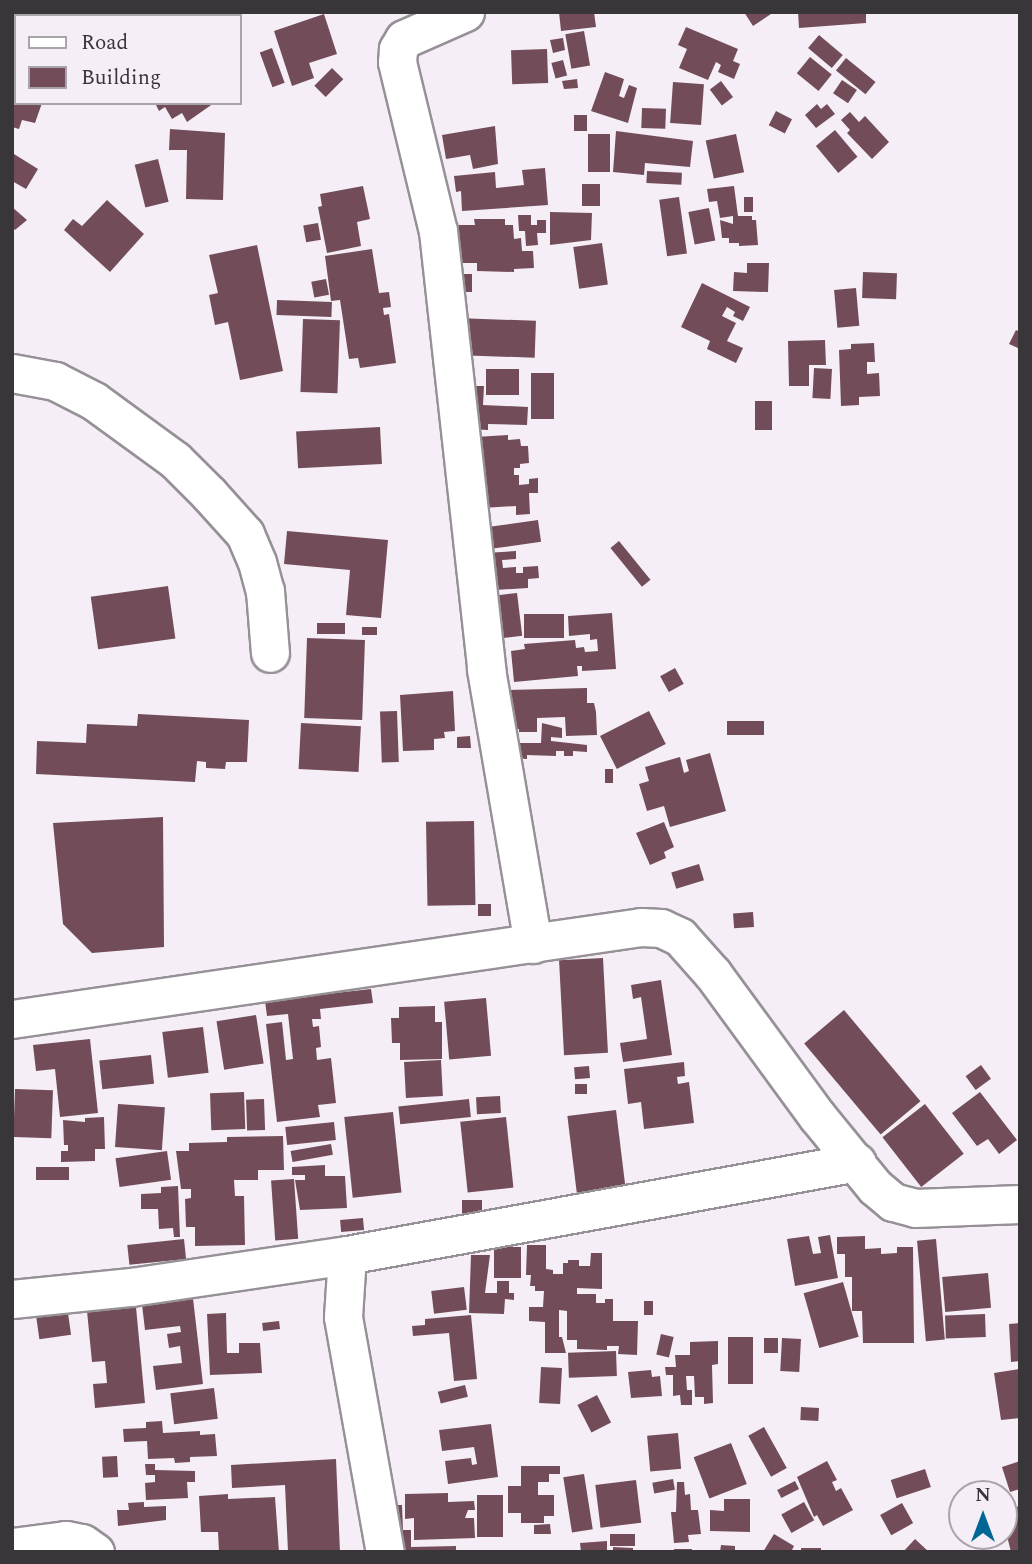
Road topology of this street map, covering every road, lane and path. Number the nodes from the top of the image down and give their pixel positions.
1 (465, 12) edge
2 (12, 373) edge
3 (270, 653) dead end
4 (533, 944) junction
5 (12, 1019) edge
6 (857, 1162) junction
7 (1020, 1204) edge
8 (347, 1255) junction
9 (12, 1299) edge
10 (12, 1547) edge
11 (95, 1552) edge
12 (384, 1552) edge

1 - 4 street
2 - 3 street
4 - 5 street
4 - 6 street
6 - 7 street
6 - 8 street
8 - 9 street
8 - 12 street
10 - 11 street

